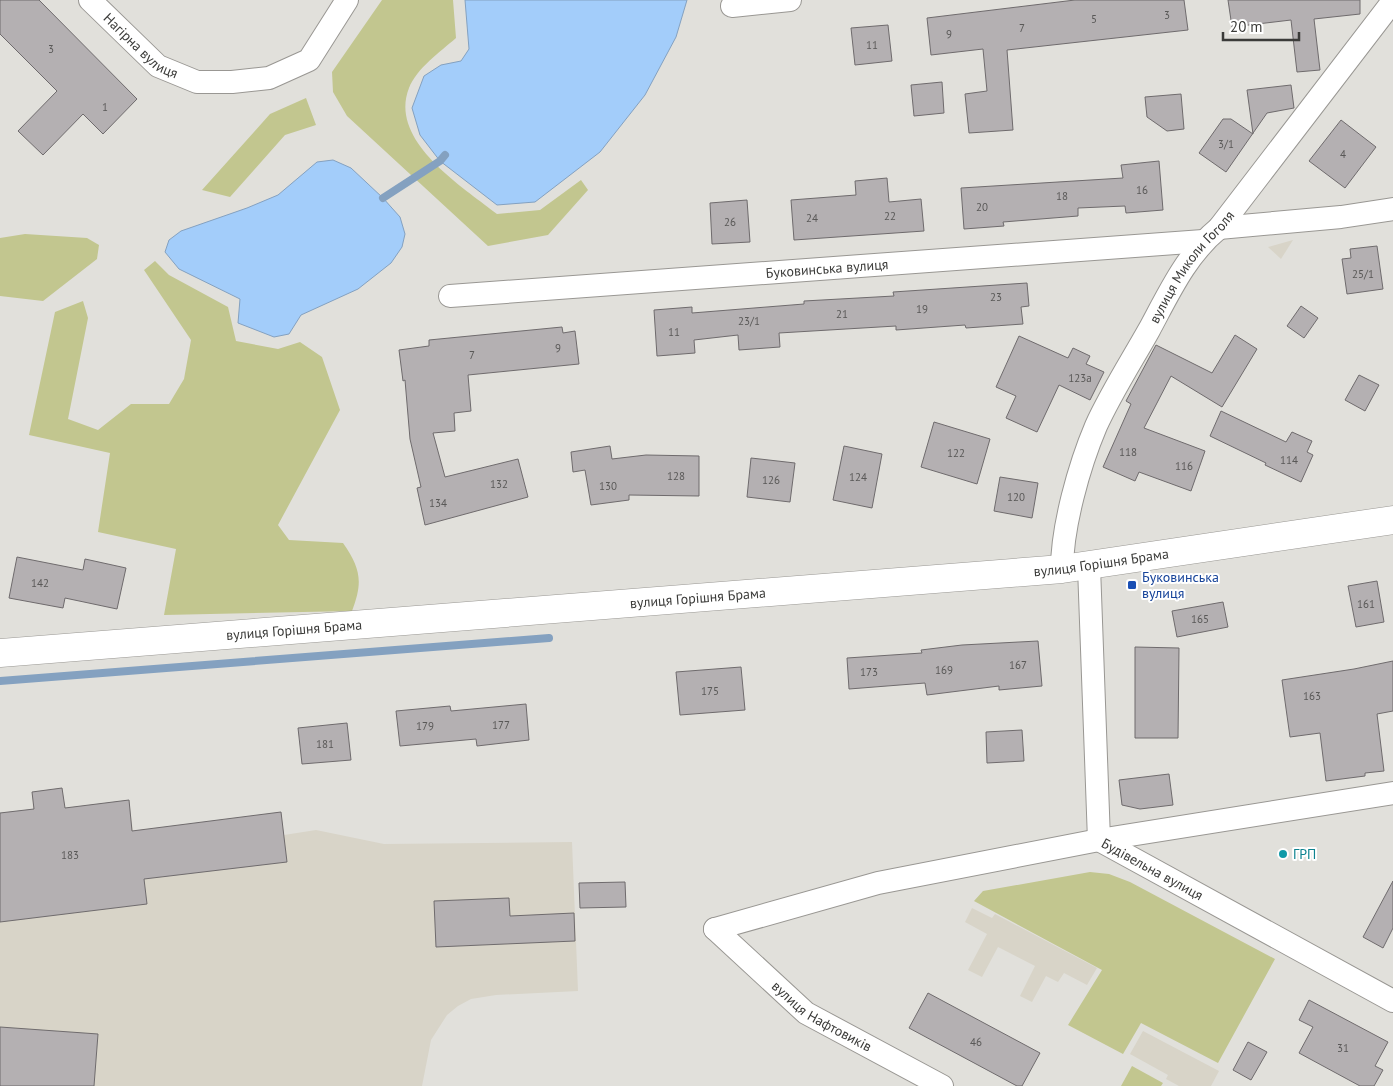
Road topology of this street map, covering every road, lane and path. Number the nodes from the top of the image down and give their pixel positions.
1 (90, 0) edge
2 (347, 0) edge
3 (790, 0) edge
4 (1393, 1) edge
5 (732, 6) dead end
6 (1393, 209) edge
7 (1211, 234) junction
8 (450, 296) dead end
9 (1393, 520) edge
10 (1090, 567) junction
11 (1062, 569) junction
12 (0, 653) edge
13 (1393, 793) edge
14 (1099, 840) junction
15 (1393, 1001) edge
16 (942, 1086) edge

1 - 2 street, Нагірна вулиця
3 - 5 street
4 - 7 street, вулиця Миколи Гоголя
6 - 7 street, Буковинська вулиця
7 - 8 street, Буковинська вулиця
7 - 11 street, вулиця Миколи Гоголя
9 - 10 street, вулиця Горішня Брама
10 - 11 street, вулиця Горішня Брама
10 - 14 street, Будівельна вулиця
11 - 12 street, вулиця Горішня Брама
13 - 14 street
14 - 15 street, Будівельна вулиця
14 - 16 street, вулиця Нафтовиків

